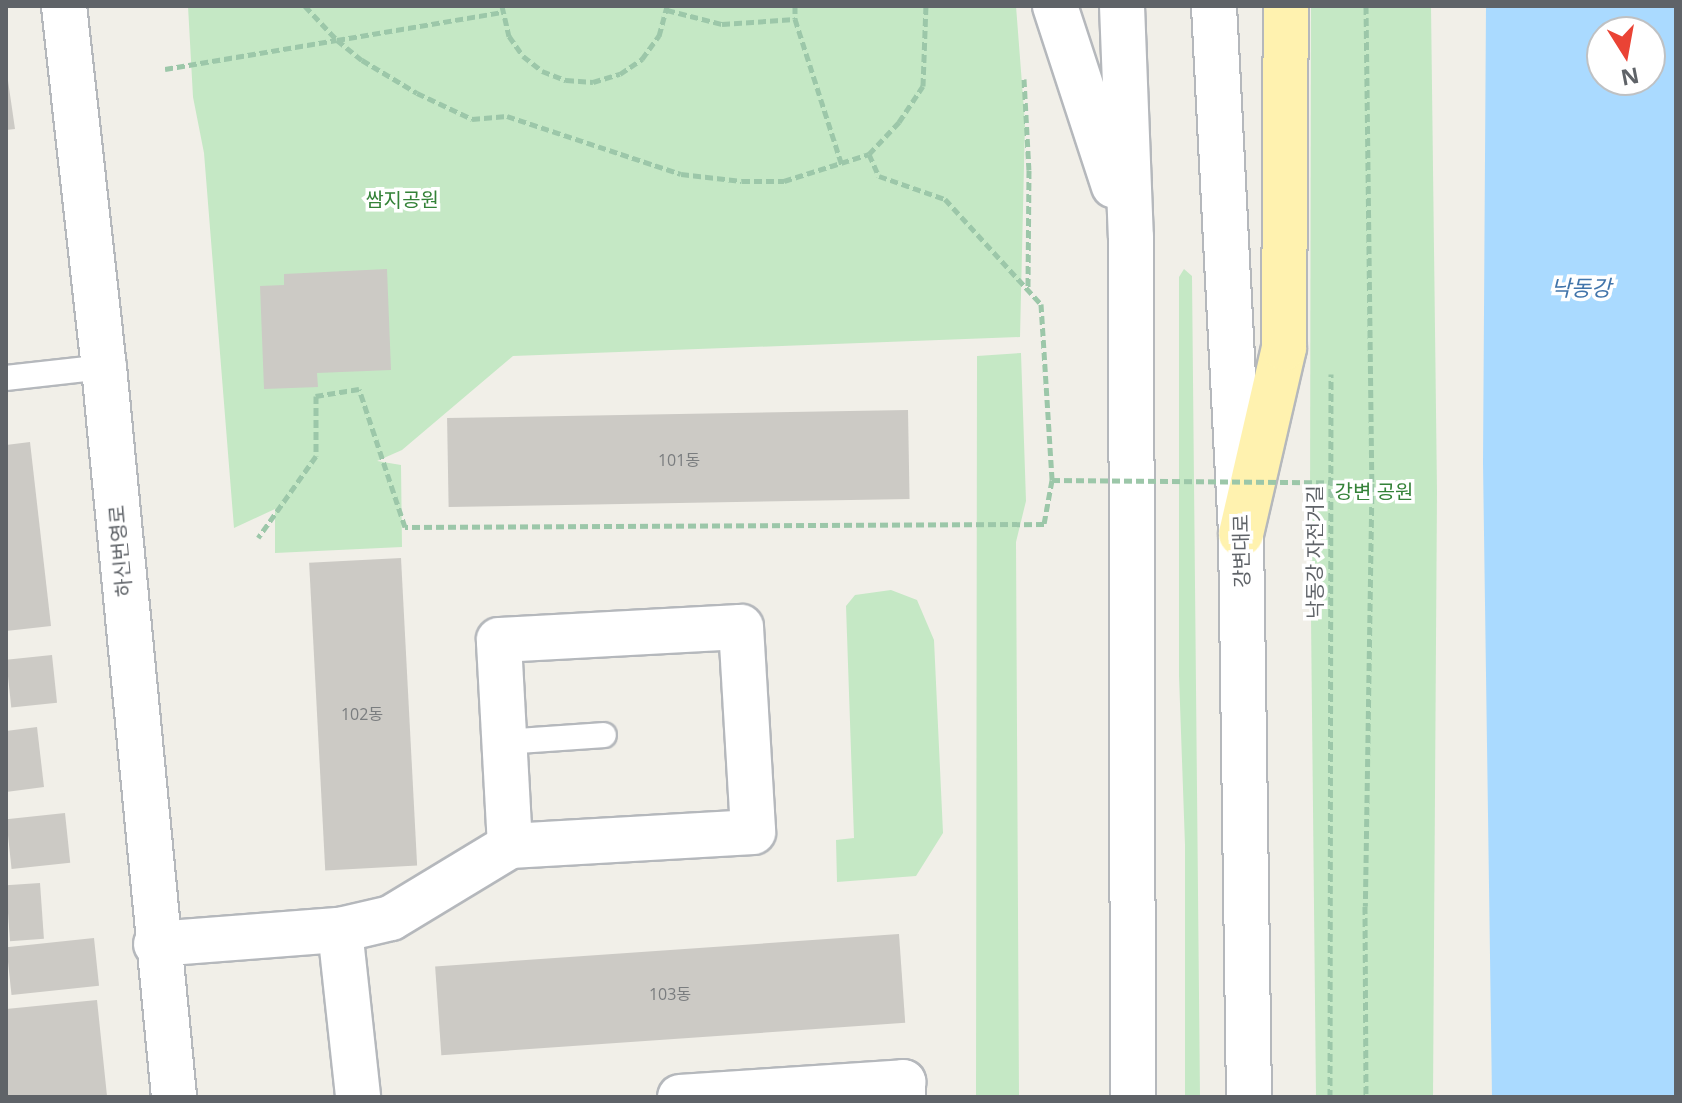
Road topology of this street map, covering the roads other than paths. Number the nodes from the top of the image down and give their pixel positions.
1 (64, 6) edge
2 (1055, 6) edge
3 (1084, 6) edge
4 (1122, 6) edge
5 (1214, 6) edge
6 (1286, 6) edge
7 (1131, 237) junction
8 (104, 367) junction
9 (6, 378) edge
10 (1241, 534) junction
11 (604, 735) dead end
12 (505, 742) junction
13 (510, 846) junction
14 (340, 930) junction
15 (156, 944) junction
16 (174, 1097) edge
17 (358, 1097) edge
18 (680, 1097) edge
19 (903, 1097) edge
20 (1133, 1097) edge
21 (1249, 1097) edge

1 - 8 street, 하신번영로
2 - 7 street
3 - 7 street
4 - 7 street
5 - 10 street, 강변대로
6 - 10 main road
7 - 20 street
8 - 9 lane
8 - 15 street, 하신번영로
10 - 21 street, 강변대로
11 - 12 lane
12 - 13 street
12 - 13 street
13 - 14 street
14 - 15 street
14 - 17 street
15 - 16 street, 하신번영로
18 - 19 street

